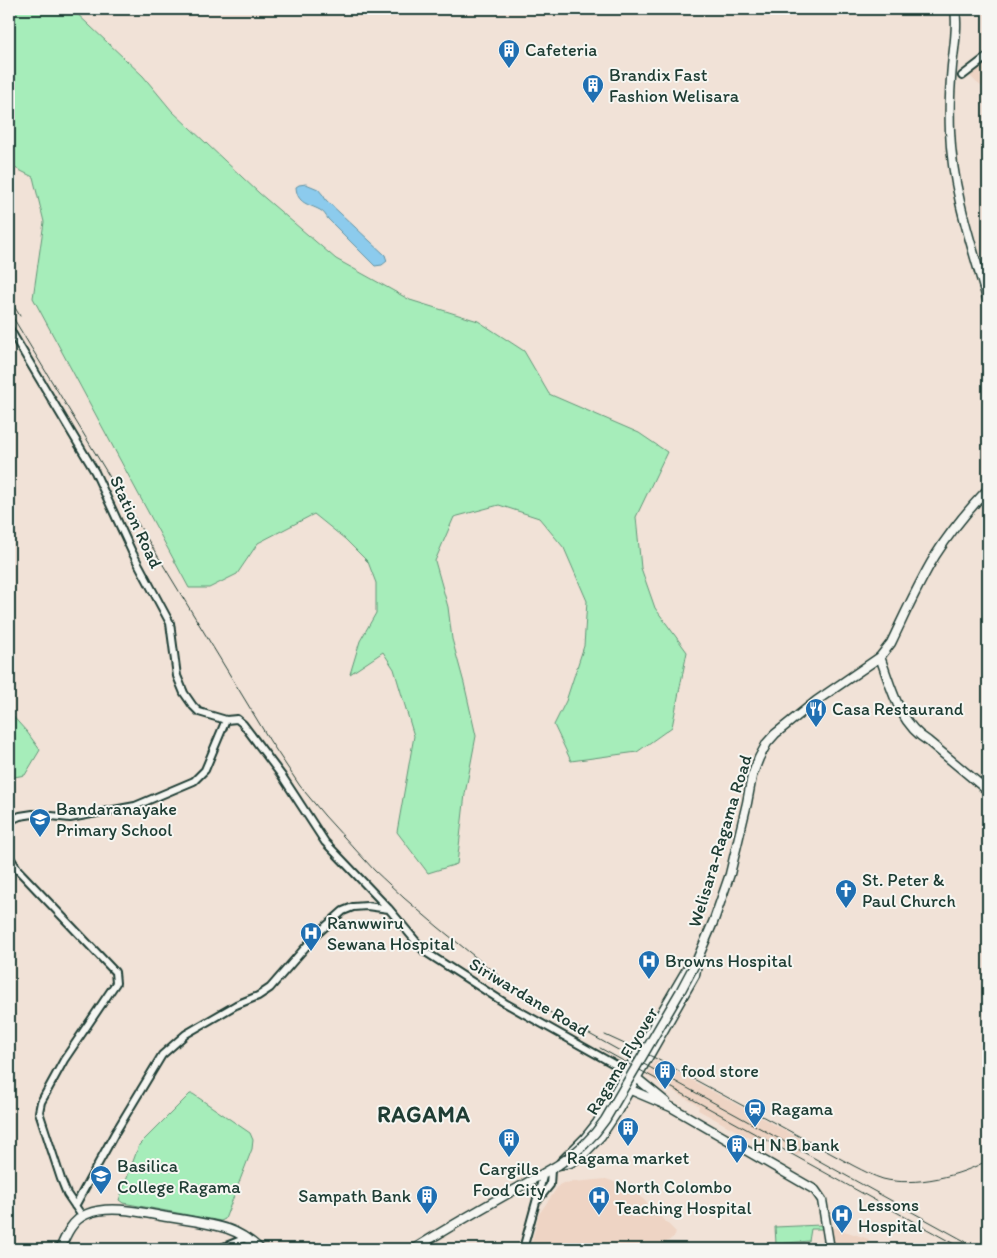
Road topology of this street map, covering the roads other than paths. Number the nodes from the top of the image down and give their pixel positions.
1 (955, 9) edge
2 (988, 56) edge
3 (962, 76) dead end
4 (988, 302) edge
5 (9, 328) edge
6 (988, 489) edge
7 (880, 657) junction
8 (226, 720) junction
9 (988, 791) edge
10 (9, 821) edge
11 (9, 856) edge
12 (389, 909) junction
13 (697, 960) junction
14 (628, 1072) junction
15 (637, 1078) junction
16 (620, 1085) junction
17 (630, 1090) junction
18 (671, 1107) junction
19 (551, 1169) junction
20 (74, 1206) junction
21 (82, 1216) junction
22 (246, 1238) junction
23 (60, 1249) edge
24 (219, 1249) edge
25 (260, 1249) edge
26 (414, 1249) edge
27 (523, 1249) edge
28 (830, 1249) edge

1 - 4 main road
2 - 3 street
5 - 8 street, Station Road
6 - 7 main road, Welisara-Ragama Road
7 - 9 main road
7 - 13 main road, Welisara-Ragama Road
8 - 10 street
8 - 12 street, Siriwardane Road
11 - 20 street
12 - 14 street, Siriwardane Road
12 - 20 street
13 - 14 main road
13 - 15 main road
13 - 19 main road, Ragama Flyover, bridge
14 - 15 main road
14 - 16 main road
15 - 17 main road
15 - 18 main road
16 - 17 main road
16 - 19 main road
17 - 18 main road
17 - 19 main road
18 - 28 main road
19 - 26 main road
19 - 27 street
20 - 21 street
21 - 22 main road
21 - 23 main road
22 - 24 street
22 - 25 main road

